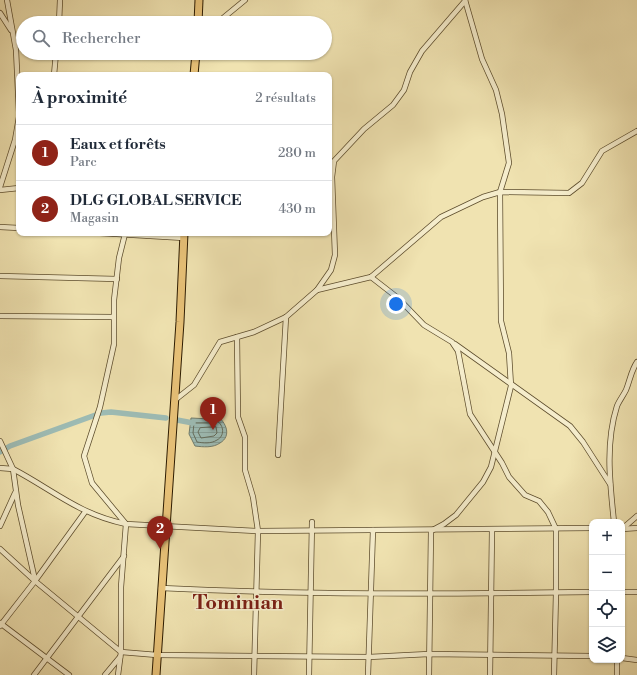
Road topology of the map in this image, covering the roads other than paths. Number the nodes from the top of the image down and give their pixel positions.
1 (7, 0) edge
2 (60, 0) edge
3 (200, 0) edge
4 (245, 0) edge
5 (465, 0) edge
6 (0, 13) edge
7 (59, 16) edge
8 (199, 16) edge
9 (226, 16) edge
10 (12, 31) junction
11 (16, 50) edge
12 (16, 60) edge
13 (55, 60) edge
14 (195, 60) edge
15 (17, 72) edge
16 (54, 72) edge
17 (194, 72) edge
18 (637, 131) edge
19 (16, 134) edge
20 (0, 188) edge
21 (16, 188) edge
22 (500, 192) junction
23 (0, 227) edge
24 (16, 228) edge
25 (124, 236) edge
26 (184, 236) edge
27 (0, 276) edge
28 (371, 277) junction
29 (117, 279) junction
30 (317, 290) junction
31 (0, 316) edge
32 (112, 317) junction
33 (286, 317) junction
34 (237, 337) junction
35 (452, 342) junction
36 (637, 362) edge
37 (511, 386) junction
38 (174, 401) junction
39 (1, 443) edge
40 (494, 452) junction
41 (278, 455) dead end
42 (0, 468) edge
43 (13, 469) junction
44 (610, 484) junction
45 (16, 492) junction
46 (85, 512) junction
47 (637, 516) edge
48 (614, 519) edge
49 (312, 522) dead end
50 (126, 524) junction
51 (0, 526) edge
52 (165, 526) junction
53 (625, 526) edge
54 (589, 528) edge
55 (637, 528) edge
56 (556, 529) junction
57 (625, 529) edge
58 (312, 530) junction
59 (373, 530) junction
60 (492, 530) junction
61 (258, 531) junction
62 (431, 531) junction
63 (0, 549) edge
64 (124, 556) junction
65 (35, 581) junction
66 (161, 588) junction
67 (256, 592) junction
68 (310, 592) junction
69 (371, 592) junction
70 (430, 592) junction
71 (589, 592) edge
72 (625, 592) edge
73 (637, 592) edge
74 (556, 593) junction
75 (492, 595) junction
76 (78, 616) junction
77 (1, 624) edge
78 (120, 654) junction
79 (429, 654) junction
80 (158, 655) junction
81 (256, 655) junction
82 (490, 655) junction
83 (554, 655) junction
84 (589, 656) edge
85 (309, 657) junction
86 (369, 657) junction
87 (47, 658) junction
88 (625, 658) edge
89 (637, 660) edge
90 (618, 663) edge
91 (34, 675) edge
92 (69, 675) edge
93 (105, 675) edge
94 (118, 675) edge
95 (156, 675) edge
96 (254, 675) edge
97 (309, 675) edge
98 (368, 675) edge
99 (429, 675) edge
100 (490, 675) edge
101 (554, 675) edge
102 (617, 675) edge

1 - 10 street
2 - 7 street
3 - 8 main road
4 - 9 street
5 - 22 street
5 - 30 street
6 - 10 street
10 - 11 street
12 - 15 street
13 - 16 street
14 - 17 main road
18 - 22 street
19 - 20 street
20 - 21 street
22 - 28 street
22 - 37 street
23 - 24 street
25 - 29 street
26 - 38 main road
27 - 29 street
28 - 30 street
28 - 35 street
29 - 32 street
30 - 33 street
31 - 32 street
32 - 50 street
33 - 34 street
33 - 41 street
34 - 38 street
34 - 61 street
35 - 37 street
35 - 40 street
36 - 44 street
37 - 40 street
37 - 44 street
38 - 52 main road
39 - 43 street
40 - 56 street
40 - 62 street
42 - 43 street
43 - 45 street
43 - 46 street
44 - 48 street
45 - 51 street
45 - 65 street
46 - 50 street
46 - 65 street
47 - 53 street
49 - 58 street
50 - 52 street
50 - 64 street
52 - 61 street
52 - 66 main road
54 - 56 street
55 - 57 street
56 - 60 street
56 - 74 street
58 - 59 street
58 - 61 street
58 - 68 street
59 - 62 street
59 - 69 street
60 - 62 street
60 - 75 street
61 - 67 street
62 - 70 street
63 - 65 street
64 - 76 street
64 - 78 street
65 - 76 street
65 - 77 street
66 - 67 street
66 - 80 main road
67 - 68 street
67 - 81 street
68 - 69 street
68 - 85 street
69 - 70 street
69 - 86 street
70 - 75 street
70 - 79 street
71 - 74 street
72 - 73 street
74 - 75 street
74 - 83 street
75 - 82 street
76 - 78 street
76 - 87 street
77 - 87 street
78 - 80 street
78 - 93 street
78 - 94 street
79 - 82 street
79 - 86 street
79 - 99 street
80 - 81 street
80 - 95 main road
81 - 85 street
81 - 96 street
82 - 83 street
82 - 100 street
83 - 84 street
83 - 101 street
85 - 86 street
85 - 97 street
86 - 98 street
87 - 91 street
87 - 92 street
88 - 89 street
90 - 102 street

